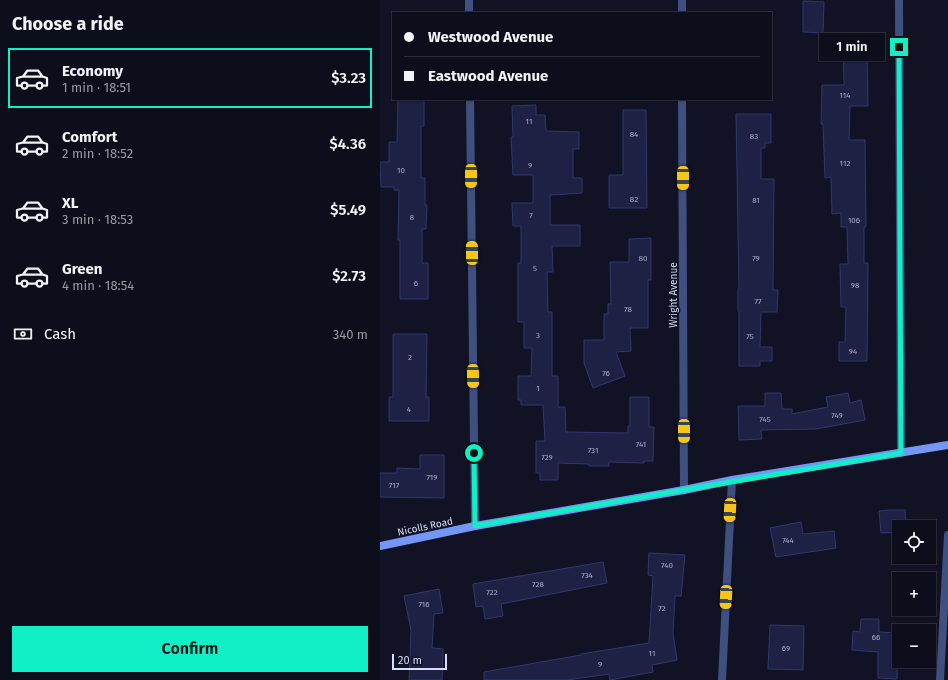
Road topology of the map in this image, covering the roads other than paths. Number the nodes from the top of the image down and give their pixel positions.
1 (469, 0) edge
2 (682, 0) edge
3 (899, 0) edge
4 (469, 12) edge
5 (682, 12) edge
6 (470, 100) edge
7 (682, 100) edge
8 (948, 445) edge
9 (901, 453) junction
10 (732, 480) junction
11 (684, 490) junction
12 (475, 526) junction
13 (948, 535) edge
14 (380, 546) edge
15 (722, 680) edge
16 (940, 680) edge

1 - 4 street
2 - 5 street
3 - 9 street
6 - 12 street
7 - 11 street, Wright Avenue
8 - 9 street, Nicolls Road
9 - 10 street, Nicolls Road
10 - 11 street, Nicolls Road
10 - 15 street
11 - 12 street, Nicolls Road
12 - 14 street, Nicolls Road
13 - 16 street

